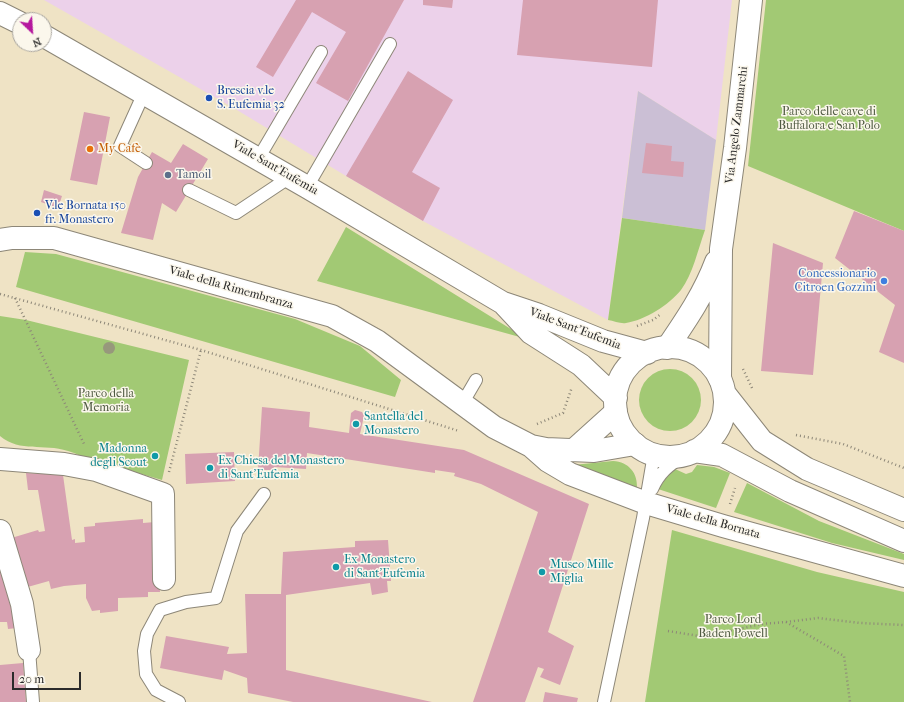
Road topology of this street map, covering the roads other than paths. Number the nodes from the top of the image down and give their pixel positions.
1 (751, 0) edge
2 (0, 13) edge
3 (12, 19) edge
4 (52, 41) edge
5 (390, 44) dead end
6 (320, 52) dead end
7 (144, 93) junction
8 (258, 158) junction
9 (146, 163) dead end
10 (298, 182) junction
11 (189, 190) dead end
12 (0, 240) edge
13 (721, 250) junction
14 (504, 303) junction
15 (657, 350) junction
16 (476, 380) dead end
17 (722, 386) junction
18 (443, 389) joint
19 (462, 404) junction
20 (616, 405) junction
21 (531, 436) junction
22 (635, 444) junction
23 (575, 449) junction
24 (654, 454) junction
25 (688, 454) junction
26 (0, 459) edge
27 (264, 494) dead end
28 (646, 503) junction
29 (904, 510) edge
30 (0, 531) edge
31 (904, 541) edge
32 (904, 576) edge
33 (164, 579) dead end
34 (29, 650) joint
35 (33, 702) edge
36 (179, 702) edge
37 (604, 702) edge

1 - 13 street, Via Angelo Zammarchi
2 - 3 street
4 - 7 street, Viale Sant'Eufemia
5 - 10 lane
6 - 8 lane
7 - 8 street, Viale Sant'Eufemia
7 - 9 lane
8 - 10 street, Viale Sant'Eufemia
10 - 11 lane
10 - 14 street, Viale Sant'Eufemia
12 - 18 street, Viale della Rimembranza
13 - 15 street, Via Angelo Zammarchi
13 - 17 street, Via Angelo Zammarchi
14 - 15 street, Viale Sant'Eufemia
14 - 20 street, Viale Sant'Eufemia
15 - 17 street
15 - 20 street
16 - 19 lane
17 - 25 street
17 - 29 street
18 - 19 street, Viale della Bornata
19 - 21 street, Viale della Bornata
20 - 22 street
20 - 23 street
21 - 23 street, Viale della Bornata
21 - 28 street, Viale della Bornata
22 - 23 street, Viale della Bornata
22 - 24 street
24 - 25 street
24 - 28 lane
25 - 28 lane
25 - 31 street
26 - 33 street
27 - 36 lane
28 - 32 street, Viale della Bornata
28 - 37 lane
30 - 34 street
34 - 35 lane

